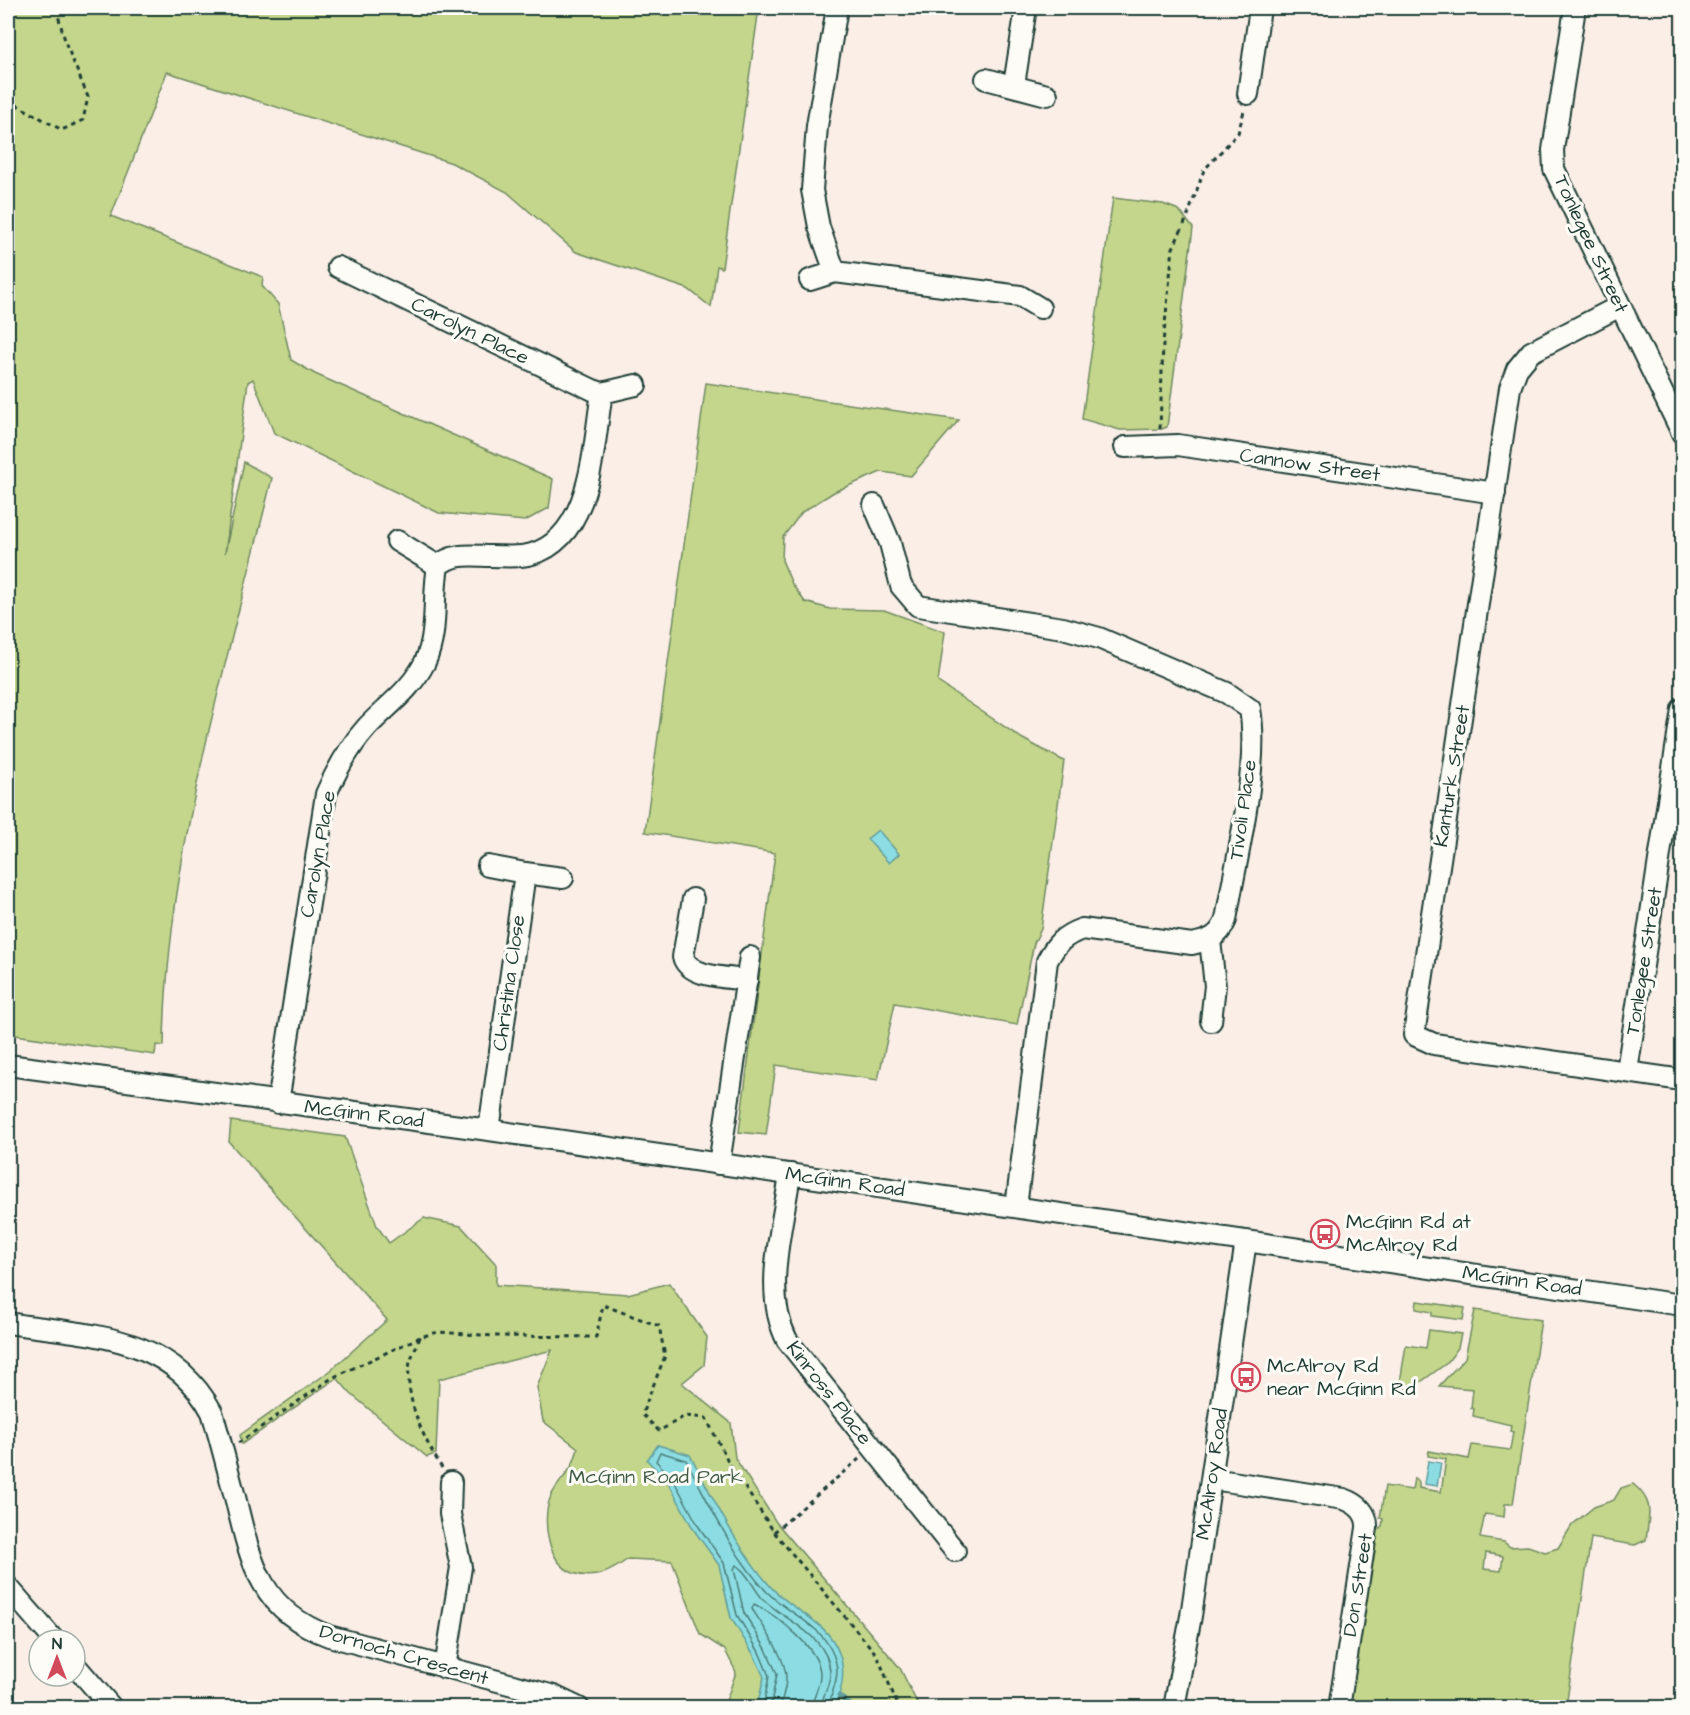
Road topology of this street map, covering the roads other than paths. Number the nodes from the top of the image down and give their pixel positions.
1 (837, 8) edge
2 (1026, 8) edge
3 (1260, 8) edge
4 (1575, 8) edge
5 (987, 79) dead end
6 (1014, 84) junction
7 (1248, 94) road end
8 (1047, 95) dead end
9 (338, 267) dead end
10 (835, 272) junction
11 (810, 280) dead end
12 (1620, 306) junction
13 (1040, 308) dead end
14 (636, 385) dead end
15 (602, 393) junction
16 (1683, 433) edge
17 (1125, 447) dead end
18 (1495, 493) junction
19 (874, 506) dead end
20 (398, 541) dead end
21 (438, 566) junction
22 (1683, 709) edge
23 (488, 866) dead end
24 (525, 873) junction
25 (563, 878) dead end
26 (693, 899) dead end
27 (1210, 940) junction
28 (750, 957) dead end
29 (747, 980) junction
30 (1211, 1022) dead end
31 (8, 1065) edge
32 (1627, 1071) junction
33 (1683, 1080) edge
34 (278, 1103) junction
35 (489, 1130) junction
36 (719, 1164) junction
37 (790, 1174) junction
38 (1016, 1207) junction
39 (1246, 1241) junction
40 (1683, 1305) edge
41 (8, 1323) edge
42 (1212, 1479) junction
43 (451, 1482) road end
44 (955, 1551) dead end
45 (8, 1587) edge
46 (44, 1628) edge
47 (445, 1668) junction
48 (87, 1679) edge
49 (112, 1707) edge
50 (579, 1707) edge
51 (1174, 1707) edge
52 (1339, 1707) edge

1 - 10 street
2 - 6 street
3 - 7 street
4 - 12 street, Tonlegee Street
5 - 6 street
6 - 8 street
9 - 15 street, Carolyn Place
10 - 11 street
10 - 13 street
12 - 16 street, Tonlegee Street
12 - 18 street, Kanturk Street
14 - 15 street
15 - 21 street
17 - 18 street, Cannow Street
18 - 32 street, Kanturk Street
19 - 27 street, Tivoli Place
20 - 21 street
21 - 34 street, Carolyn Place
22 - 32 street, Tonlegee Street
23 - 24 street
24 - 25 street
24 - 35 street, Christina Close
26 - 29 street
27 - 30 street
27 - 38 street
28 - 29 street
29 - 36 street
31 - 34 street, McGinn Road
32 - 33 street, Kanturk Street
34 - 35 street, McGinn Road
35 - 36 street, McGinn Road
36 - 37 street, McGinn Road
37 - 38 street, McGinn Road
37 - 44 street, Kinross Place
38 - 39 street, McGinn Road
39 - 40 street, McGinn Road
39 - 42 street, McAlroy Road
41 - 47 street, Dornoch Crescent
42 - 51 street, McAlroy Road
42 - 52 street, Don Street
43 - 47 street
45 - 46 street
47 - 50 street, Dornoch Crescent
48 - 49 street

